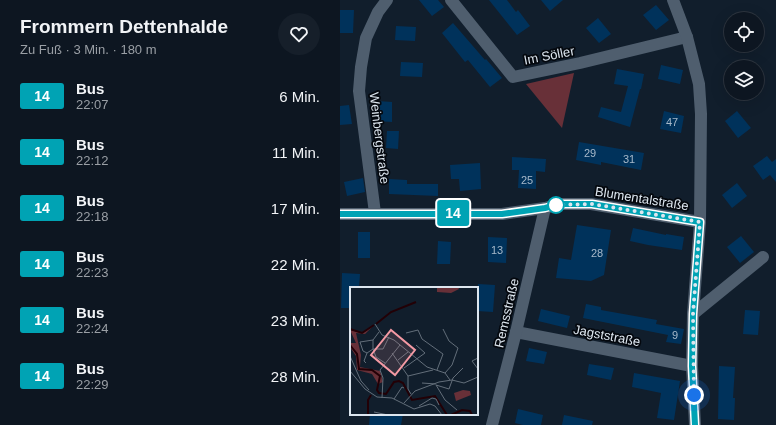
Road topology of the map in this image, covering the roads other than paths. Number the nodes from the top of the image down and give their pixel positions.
1 (387, 0) edge
2 (451, 0) edge
3 (673, 0) edge
4 (687, 37) junction
5 (545, 208) junction
6 (375, 213) junction
7 (340, 214) edge
8 (700, 222) junction
9 (763, 257) dead end
10 (693, 314) junction
11 (516, 332) junction
12 (692, 366) junction
13 (492, 425) edge
14 (695, 425) edge

1 - 6 street, Weinbergstraße
2 - 4 street, Im Söller
3 - 4 street
4 - 8 street
5 - 6 street, Blumentalstraße
5 - 8 street, Blumentalstraße
5 - 11 street, Remsstraße
6 - 7 street, Blumentalstraße
8 - 10 street
9 - 10 street
10 - 12 street
11 - 12 street, Jagststraße
11 - 13 street, Remsstraße
12 - 14 street

